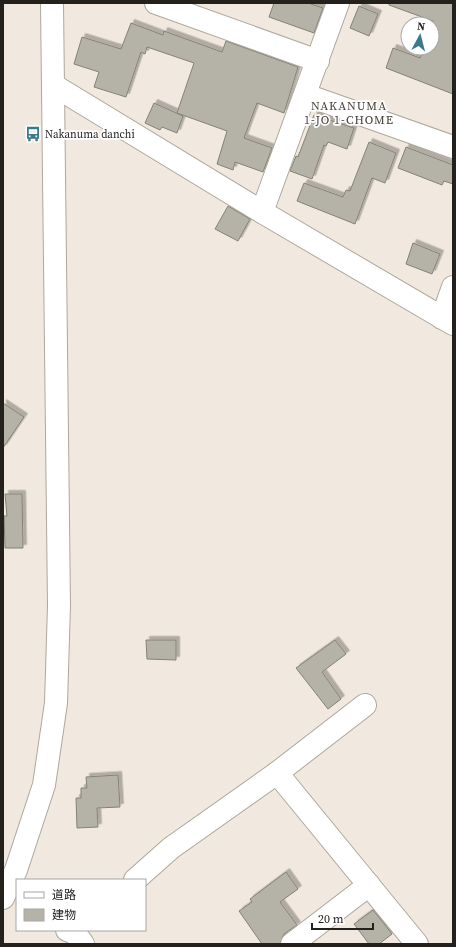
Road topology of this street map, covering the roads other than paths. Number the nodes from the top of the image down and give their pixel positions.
1 (52, 3) edge
2 (156, 3) edge
3 (338, 3) edge
4 (318, 61) junction
5 (52, 85) junction
6 (306, 95) junction
7 (453, 147) edge
8 (262, 212) junction
9 (453, 287) edge
10 (448, 321) edge
11 (365, 705) dead end
12 (277, 773) junction
13 (136, 879) edge
14 (369, 885) junction
15 (3, 898) edge
16 (3, 902) edge
17 (16, 908) edge
18 (292, 944) edge
19 (417, 944) edge

1 - 5 street
2 - 4 street
3 - 4 street
4 - 6 street
5 - 8 street
5 - 15 street
6 - 7 street
6 - 8 street
8 - 10 street
9 - 10 street
11 - 12 street
12 - 13 street
12 - 14 street
14 - 18 street
14 - 19 street
16 - 17 street

